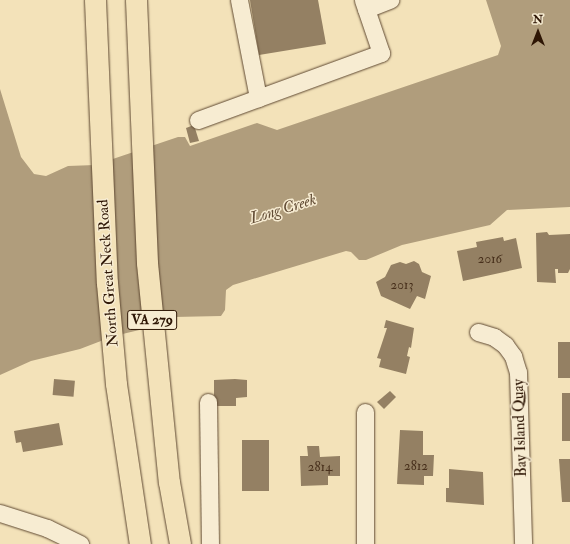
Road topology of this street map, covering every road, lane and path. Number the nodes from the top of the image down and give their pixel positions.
1 (95, 0) edge
2 (136, 0) edge
3 (239, 0) edge
4 (390, 0) edge
5 (364, 4) edge
6 (258, 98) junction
7 (198, 120) dead end
8 (478, 332) dead end
9 (208, 402) dead end
10 (365, 412) dead end
11 (0, 513) edge
12 (72, 542) edge
13 (140, 544) edge
14 (180, 544) edge
15 (210, 544) edge
16 (365, 544) edge
17 (523, 544) edge

1 - 13 main road, North Great Neck Road / VA 279
2 - 14 main road, VA 279
3 - 6 street
4 - 5 street
5 - 6 street
6 - 7 street
8 - 17 street, Bay Island Quay
9 - 15 street
10 - 16 street
11 - 12 street

